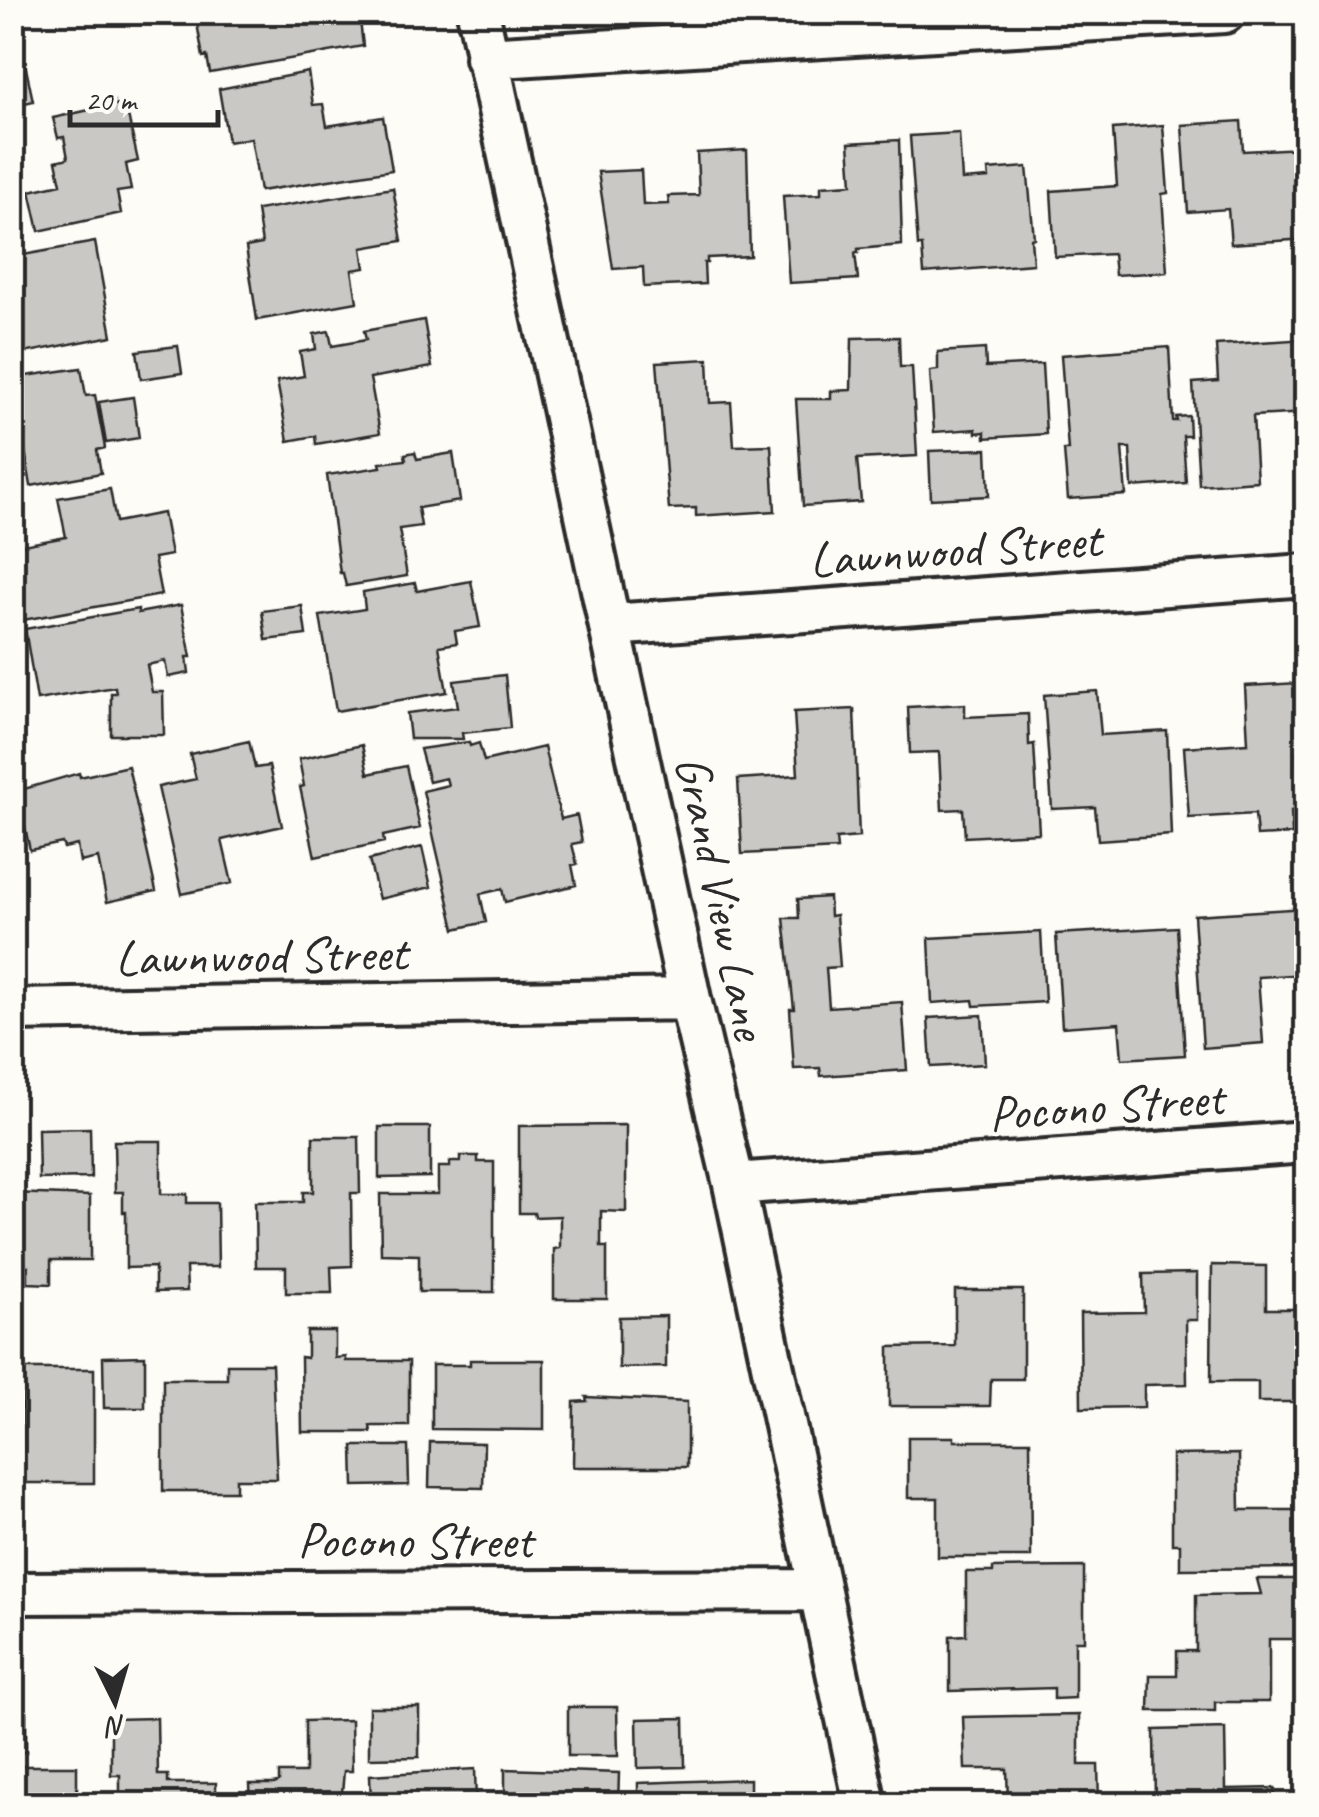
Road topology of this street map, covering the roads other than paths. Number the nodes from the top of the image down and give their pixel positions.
1 (478, 12) edge
2 (1224, 12) edge
3 (486, 58) junction
4 (1306, 575) edge
5 (611, 625) junction
6 (690, 999) junction
7 (12, 1010) edge
8 (1306, 1142) edge
9 (734, 1184) junction
10 (818, 1590) junction
11 (12, 1592) edge
12 (865, 1804) edge

1 - 3 street, Grand View Lane
2 - 3 street
3 - 5 street, Grand View Lane
4 - 5 street, Lawnwood Street
5 - 6 street, Grand View Lane
6 - 7 street, Lawnwood Street
6 - 9 street, Grand View Lane
8 - 9 street, Pocono Street
9 - 10 street, Grand View Lane
10 - 11 street, Pocono Street
10 - 12 street, Grand View Lane

